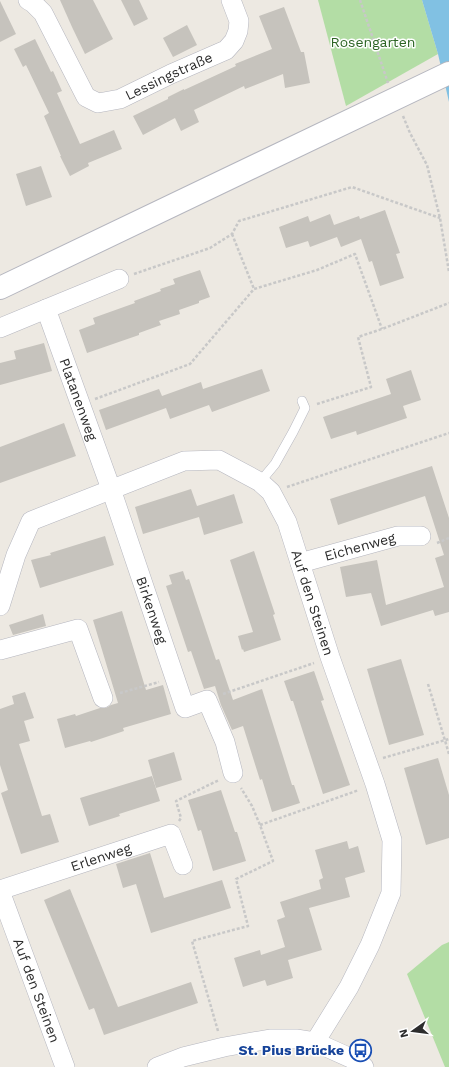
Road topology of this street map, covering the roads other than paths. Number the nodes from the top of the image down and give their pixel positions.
1 (28, 0) edge
2 (232, 0) edge
3 (449, 73) edge
4 (119, 279) road end
5 (0, 288) edge
6 (46, 309) junction
7 (0, 328) edge
8 (304, 405) road end
9 (266, 487) junction
10 (111, 489) junction
11 (420, 536) dead end
12 (300, 563) junction
13 (0, 606) edge
14 (0, 650) edge
15 (102, 698) road end
16 (233, 773) road end
17 (183, 865) dead end
18 (0, 891) edge
19 (315, 1042) junction
20 (65, 1067) edge
21 (157, 1067) edge
22 (364, 1067) edge

1 - 2 street, Lessingstraße
3 - 5 main road
4 - 6 street
6 - 7 street
6 - 10 street, Platanenweg
8 - 9 lane
9 - 10 street
9 - 12 street, Auf den Steinen
10 - 13 street
10 - 16 street, Birkenweg
11 - 12 street, Eichenweg
12 - 19 street, Auf den Steinen
14 - 15 street
17 - 18 street, Erlenweg
18 - 20 street, Auf den Steinen
19 - 21 street
19 - 22 street

